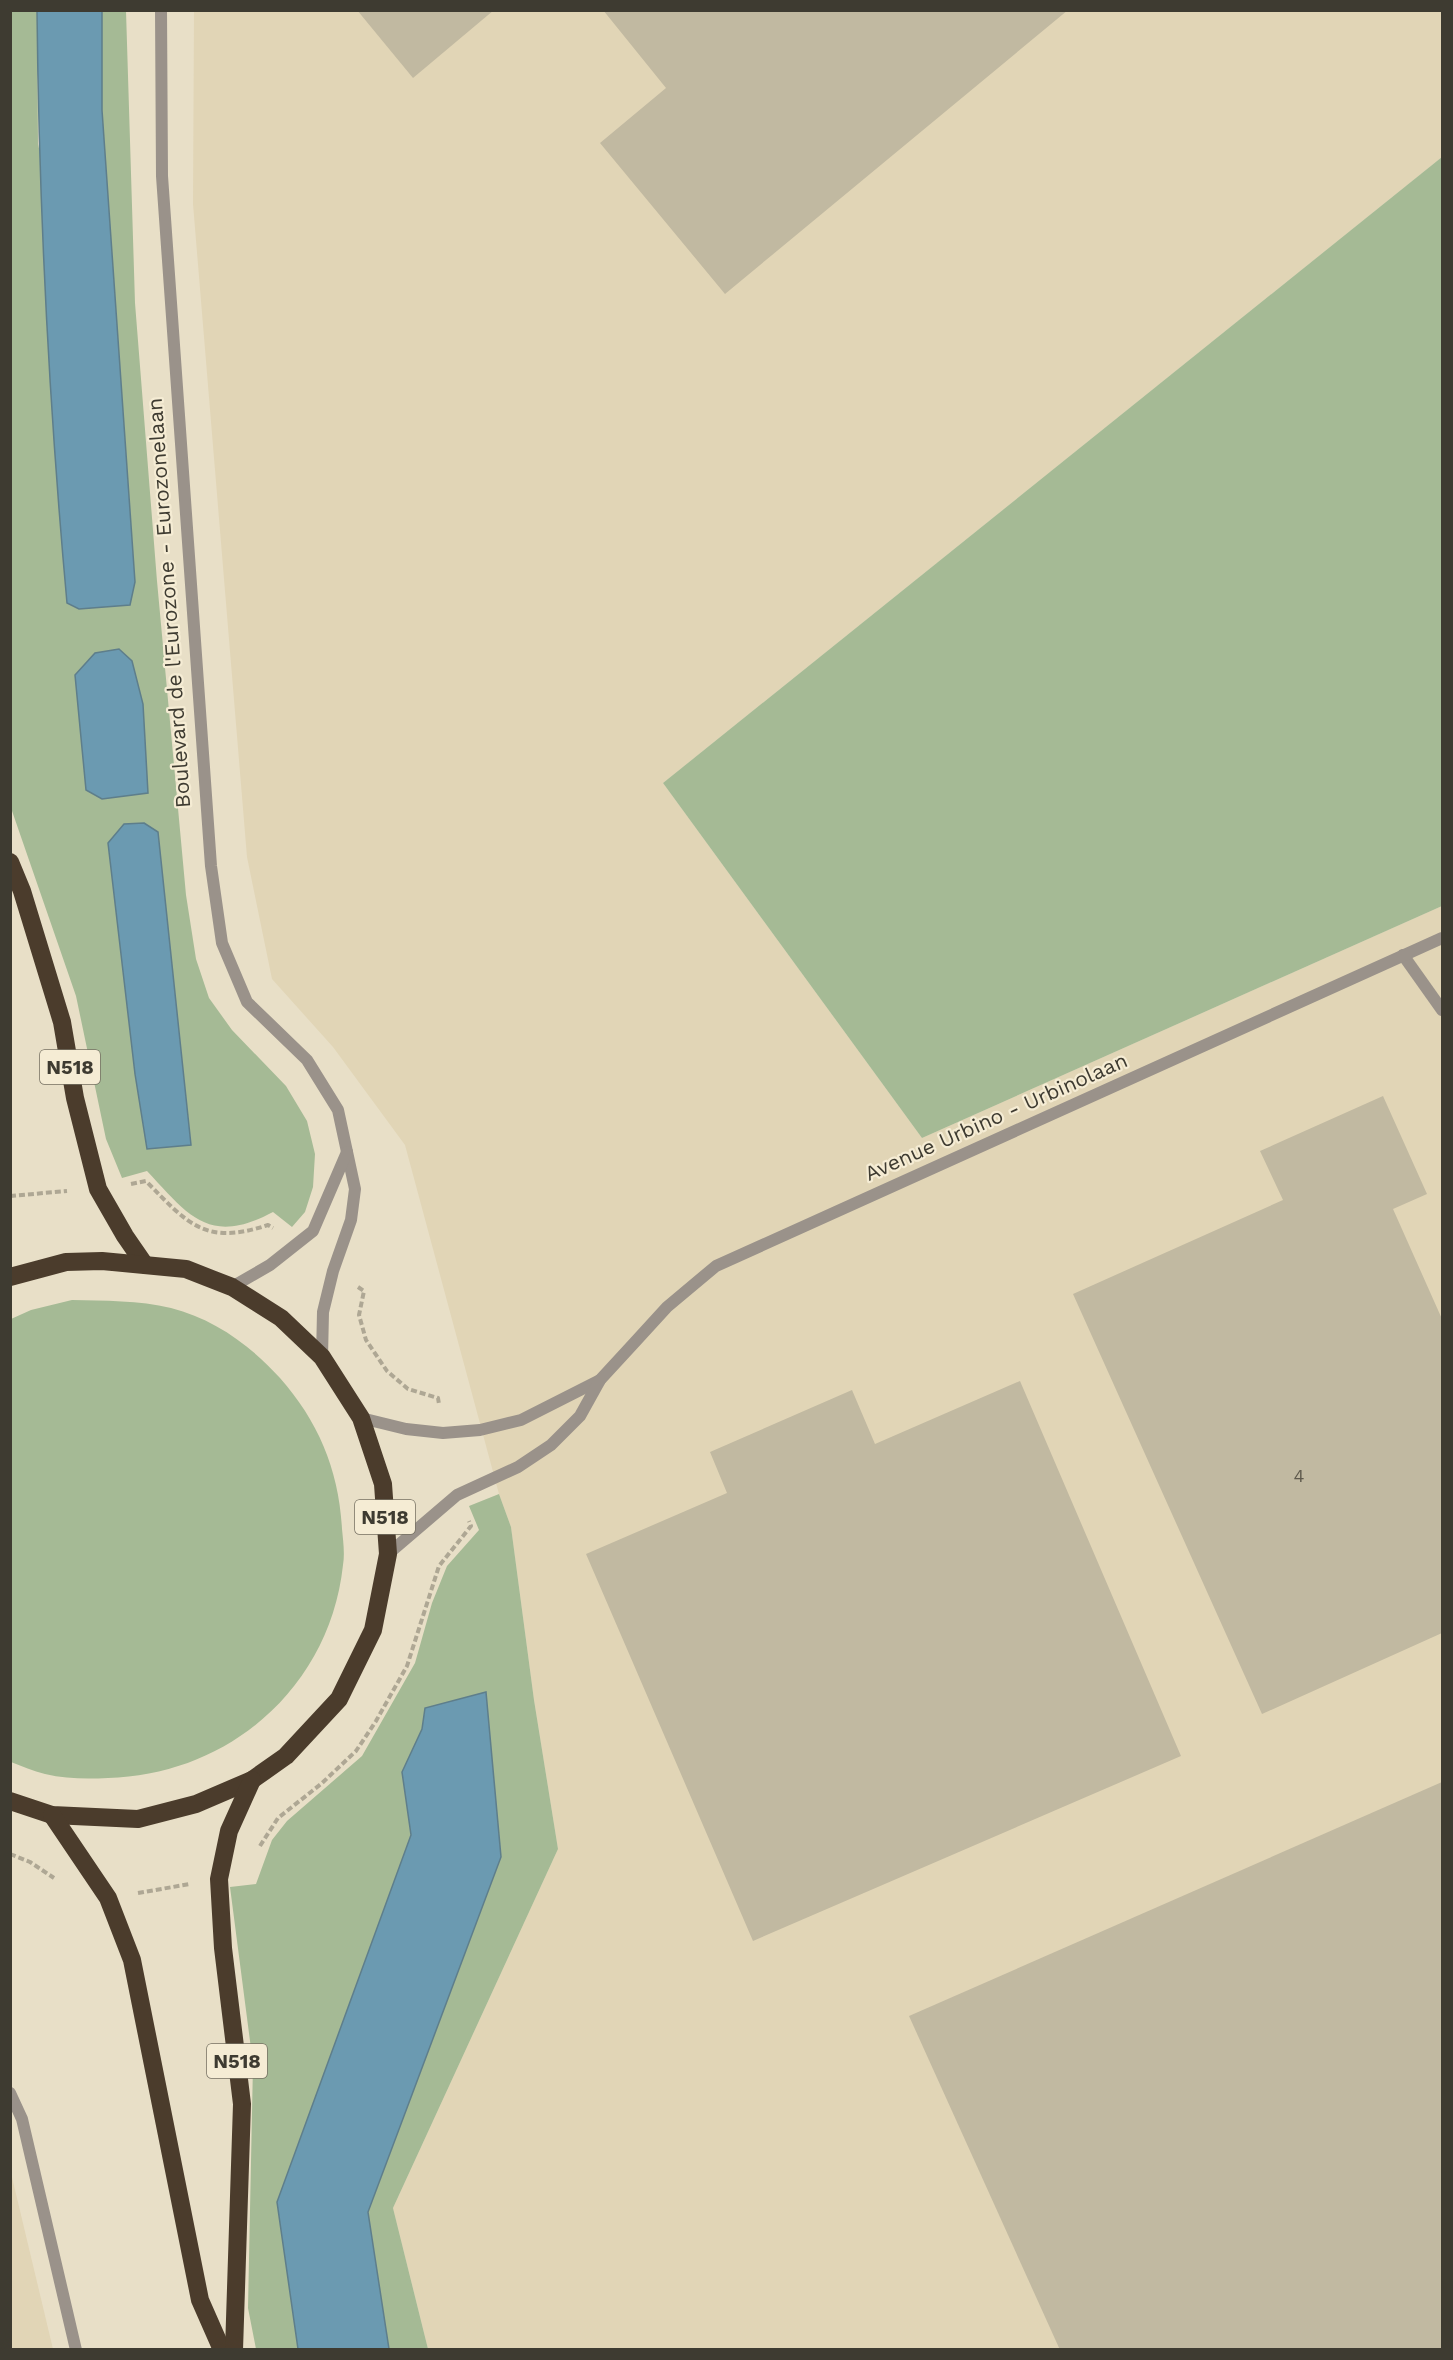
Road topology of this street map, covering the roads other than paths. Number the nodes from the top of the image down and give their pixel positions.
1 (161, 10) edge
2 (10, 862) edge
3 (1443, 938) edge
4 (1403, 955) junction
5 (1443, 1010) edge
6 (347, 1152) junction
7 (145, 1265) junction
8 (10, 1277) edge
9 (232, 1287) junction
10 (322, 1358) junction
11 (600, 1380) junction
12 (361, 1418) junction
13 (388, 1554) junction
14 (252, 1780) junction
15 (10, 1801) edge
16 (52, 1815) junction
17 (10, 2093) edge
18 (76, 2349) edge
19 (222, 2349) edge
20 (234, 2349) edge

1 - 6 street, Boulevard de l'Eurozone - Eurozonelaan
2 - 7 highway, N518
3 - 4 street, Avenue Urbino - Urbinolaan
4 - 5 street
4 - 11 street, Avenue Urbino - Urbinolaan
6 - 9 street
6 - 10 street, Boulevard de l'Eurozone - Eurozonelaan
7 - 8 highway, N518
7 - 9 highway, N518
9 - 10 highway, N518
10 - 12 highway, N518
11 - 12 street, Avenue Urbino - Urbinolaan
11 - 13 street, Avenue Urbino - Urbinolaan
12 - 13 highway, N518
13 - 14 highway, N518
14 - 16 highway, N518
14 - 20 highway, N518
15 - 16 highway, N518
16 - 19 highway
17 - 18 street

